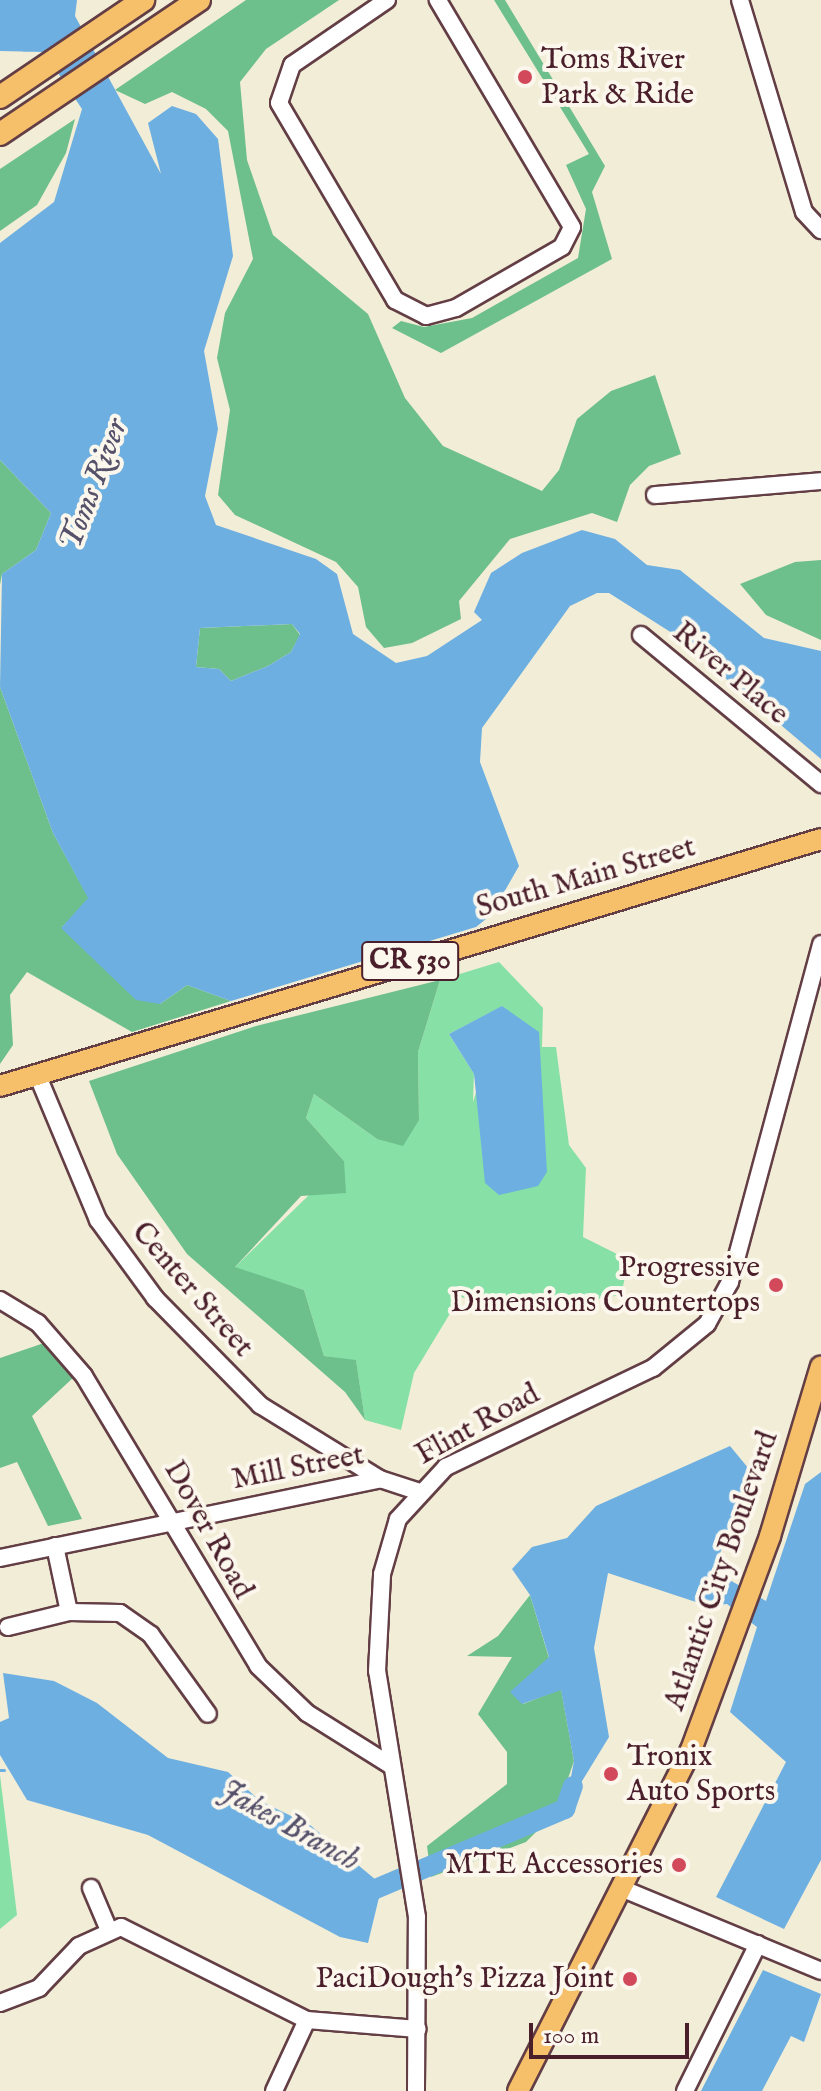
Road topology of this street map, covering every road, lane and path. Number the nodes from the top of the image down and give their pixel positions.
1 (143, 0) edge
2 (199, 0) edge
3 (387, 0) edge
4 (438, 0) edge
5 (740, 0) edge
6 (0, 97) edge
7 (0, 134) edge
8 (821, 230) edge
9 (821, 481) edge
10 (655, 495) dead end
11 (641, 635) dead end
12 (821, 784) edge
13 (821, 839) edge
14 (821, 944) edge
15 (37, 1074) junction
16 (0, 1086) edge
17 (0, 1300) edge
18 (821, 1366) edge
19 (380, 1479) junction
20 (417, 1491) junction
21 (172, 1522) junction
22 (55, 1546) junction
23 (0, 1558) edge
24 (69, 1612) junction
25 (8, 1627) dead end
26 (208, 1714) dead end
27 (390, 1765) junction
28 (91, 1888) dead end
29 (623, 1889) junction
30 (108, 1928) junction
31 (758, 1944) junction
32 (821, 1971) edge
33 (0, 2003) edge
34 (307, 2020) junction
35 (418, 2029) junction
36 (274, 2091) edge
37 (416, 2091) edge
38 (518, 2091) edge
39 (685, 2091) edge

1 - 6 highway
2 - 7 highway
3 - 4 street
5 - 8 street
9 - 10 street
11 - 12 street, River Place
13 - 15 main road, South Main Street / CR 530
14 - 20 street, Flint Road
15 - 16 main road, South Main Street / CR 530
15 - 19 street, Center Street
17 - 21 street, Dover Road
18 - 29 main road, Atlantic City Boulevard
19 - 20 street, Mill Street
19 - 21 street, Mill Street
20 - 27 street, Flint Road
21 - 22 street, Mill Street
21 - 27 street, Dover Road
22 - 23 street, Mill Street
22 - 24 street
24 - 25 street
24 - 26 street
27 - 35 street, Flint Road
28 - 30 street
29 - 31 street
29 - 38 main road, Atlantic City Boulevard
30 - 33 street
30 - 34 street
31 - 32 street
31 - 39 street
34 - 35 street
34 - 36 street
35 - 37 street, Flint Road

